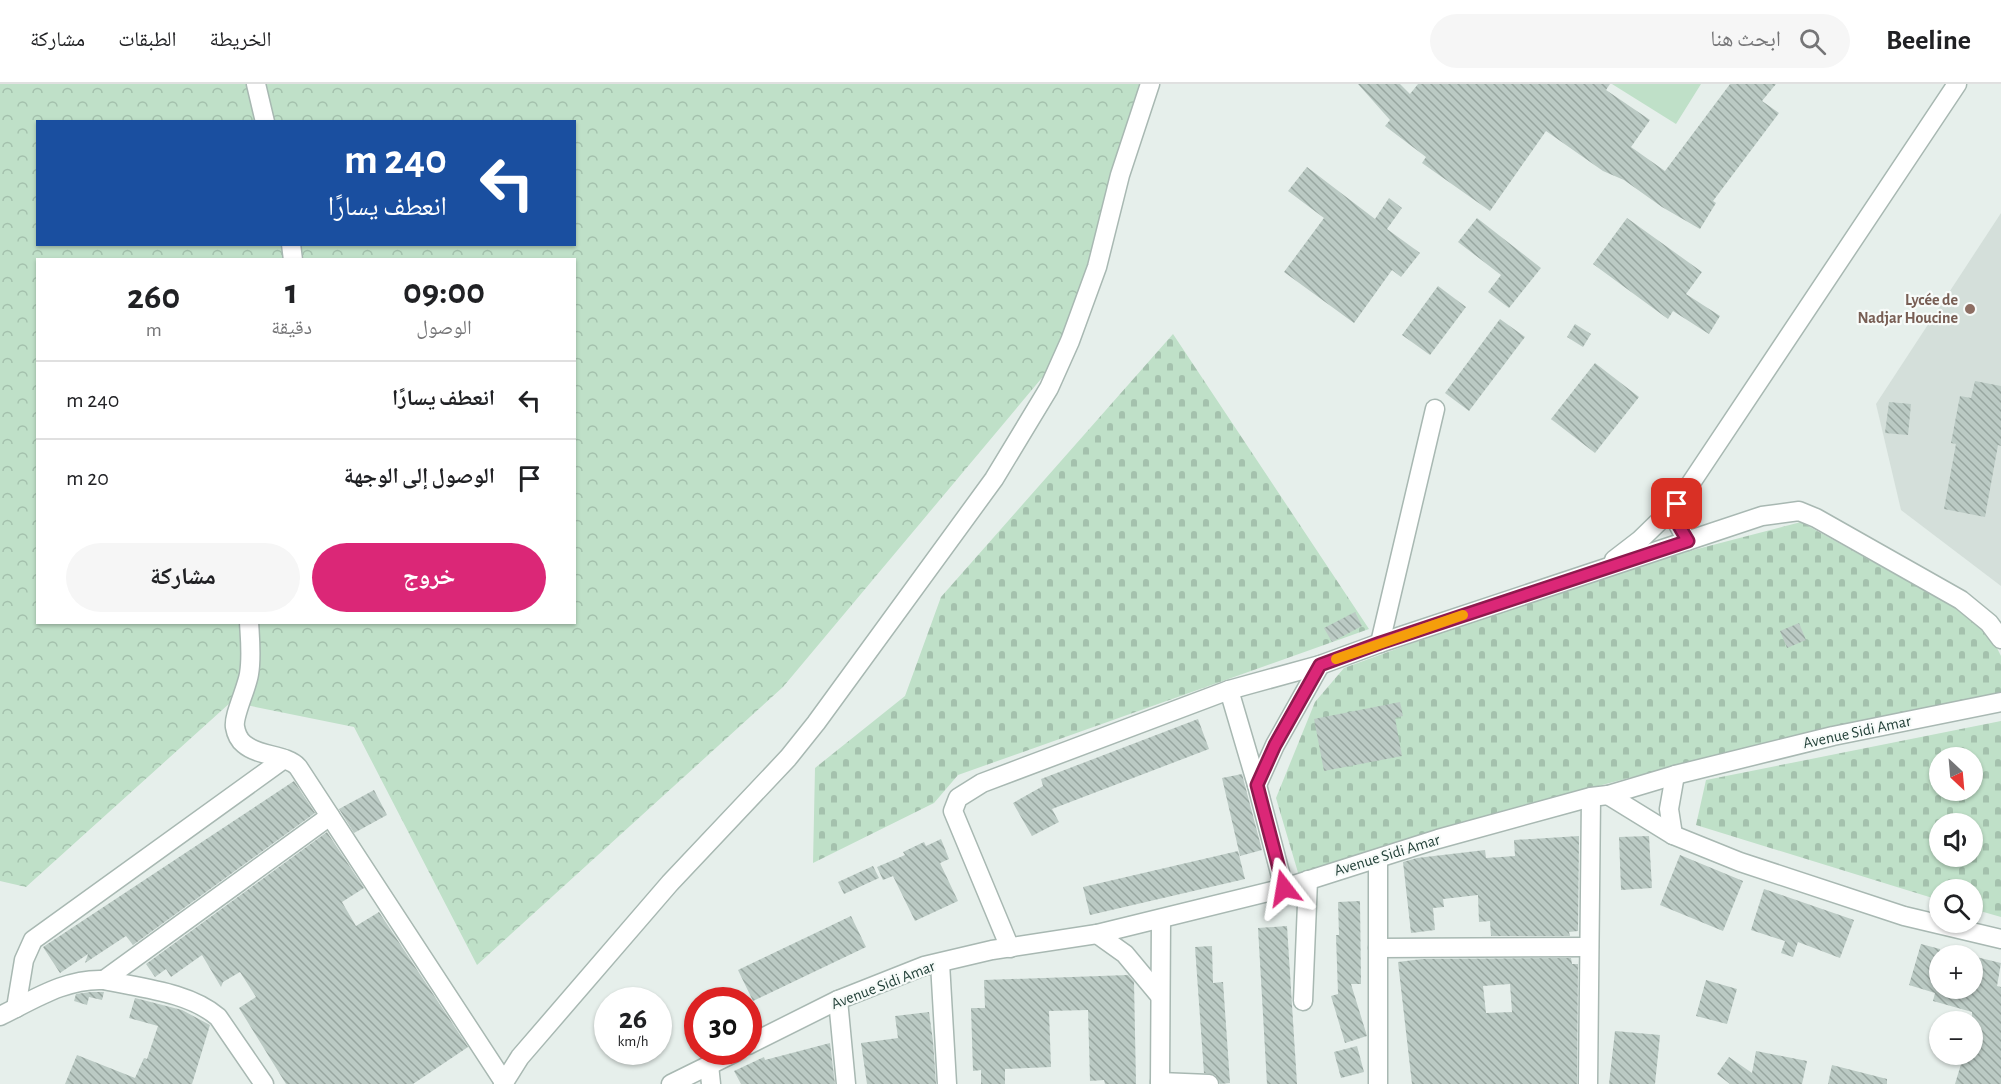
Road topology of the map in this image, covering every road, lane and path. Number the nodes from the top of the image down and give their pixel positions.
1 (256, 84) edge
2 (1150, 84) edge
3 (1957, 84) edge
4 (265, 120) edge
5 (1435, 409) dead end
6 (1677, 504) junction
7 (1688, 541) junction
8 (1598, 571) junction
9 (249, 624) edge
10 (2001, 639) edge
11 (1380, 643) junction
12 (1320, 665) junction
13 (1229, 690) junction
14 (2001, 702) edge
15 (284, 759) junction
16 (1675, 775) junction
17 (1257, 785) junction
18 (1599, 796) junction
19 (330, 816) junction
20 (1673, 835) junction
21 (1378, 859) junction
22 (1308, 880) junction
23 (1284, 888) junction
24 (1161, 919) junction
25 (1097, 934) junction
26 (2001, 939) edge
27 (1589, 947) junction
28 (1010, 948) junction
29 (1378, 948) junction
30 (940, 963) junction
31 (104, 980) junction
32 (1160, 996) junction
33 (838, 1000) junction
34 (1303, 1001) dead end
35 (8, 1012) edge
36 (762, 1038) edge
37 (709, 1065) joint
38 (503, 1083) edge
39 (1160, 1083) edge
40 (264, 1084) edge
41 (671, 1084) edge
42 (711, 1084) edge
43 (846, 1084) edge
44 (947, 1084) edge
45 (1209, 1084) edge
46 (1378, 1084) edge
47 (1588, 1084) edge

1 - 4 street
2 - 38 street
3 - 6 street
5 - 11 street
6 - 7 street
6 - 8 street
7 - 8 street
7 - 10 street
8 - 11 street
9 - 15 street
11 - 12 street
12 - 13 street
12 - 17 street
13 - 17 street
13 - 28 street
14 - 16 street, Avenue Sidi Amar
15 - 19 street
15 - 35 street
16 - 18 street, Avenue Sidi Amar
16 - 20 street
17 - 23 street
18 - 20 street
18 - 21 street, Avenue Sidi Amar
18 - 27 street
19 - 31 street
19 - 38 street
20 - 26 street
21 - 22 street, Avenue Sidi Amar
21 - 29 street
22 - 23 street, Avenue Sidi Amar
22 - 34 street
23 - 24 street, Avenue Sidi Amar
24 - 25 street, Avenue Sidi Amar
24 - 32 street
25 - 28 street, Avenue Sidi Amar
25 - 32 street
27 - 29 street
27 - 47 street
28 - 30 street, Avenue Sidi Amar
29 - 46 street
30 - 33 street, Avenue Sidi Amar
30 - 44 street
31 - 35 street
31 - 40 street
32 - 39 street
33 - 36 street, Avenue Sidi Amar
33 - 43 street
37 - 41 street
37 - 42 street
39 - 45 street

